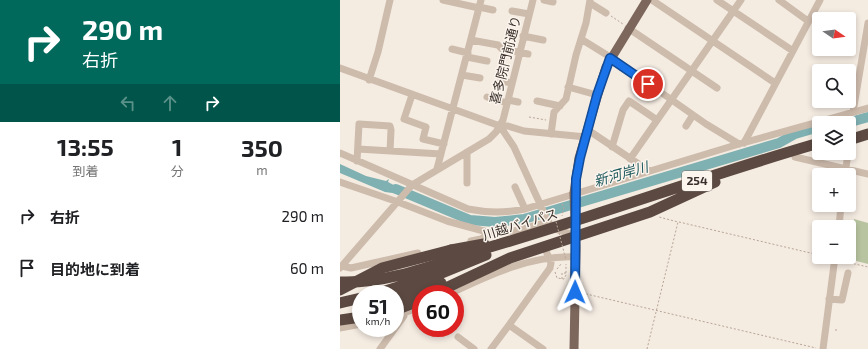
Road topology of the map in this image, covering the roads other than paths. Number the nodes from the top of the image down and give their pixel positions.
1 (390, 0) edge
2 (443, 0) edge
3 (533, 0) edge
4 (544, 0) edge
5 (647, 0) edge
6 (652, 0) edge
7 (717, 0) edge
8 (741, 0) edge
9 (779, 0) edge
10 (820, 0) edge
11 (590, 1) edge
12 (553, 2) dead end
13 (479, 5) edge
14 (493, 10) dead end
15 (512, 11) dead end
16 (733, 11) junction
17 (606, 13) road end
18 (529, 14) junction
19 (808, 21) junction
20 (868, 23) edge
21 (628, 28) junction
22 (523, 36) junction
23 (581, 39) junction
24 (471, 40) junction
25 (543, 40) dead end
26 (712, 41) junction
27 (452, 49) dead end
28 (793, 51) junction
29 (519, 52) junction
30 (528, 54) dead end
31 (467, 55) junction
32 (610, 58) junction
33 (487, 61) dead end
34 (340, 68) edge
35 (691, 71) junction
36 (462, 75) junction
37 (480, 78) dead end
38 (369, 80) junction
39 (501, 81) dead end
40 (512, 82) junction
41 (856, 82) edge
42 (775, 83) junction
43 (568, 87) junction
44 (717, 88) dead end
45 (412, 95) junction
46 (597, 95) junction
47 (487, 97) dead end
48 (671, 100) junction
49 (508, 101) junction
50 (537, 101) dead end
51 (518, 102) dead end
52 (560, 106) junction
53 (853, 108) edge
54 (868, 108) edge
55 (453, 110) junction
56 (853, 112) junction
57 (693, 115) junction
58 (657, 120) junction
59 (500, 126) junction
60 (686, 126) dead end
61 (868, 128) edge
62 (587, 133) junction
63 (552, 134) junction
64 (868, 134) edge
65 (856, 136) edge
66 (856, 138) edge
67 (741, 143) junction
68 (444, 144) junction
69 (812, 145) edge
70 (612, 147) junction
71 (358, 149) junction
72 (390, 151) junction
73 (812, 151) edge
74 (467, 152) junction
75 (340, 153) edge
76 (441, 154) junction
77 (795, 157) junction
78 (630, 159) junction
79 (358, 161) junction
80 (832, 168) edge
81 (437, 169) junction
82 (649, 171) junction
83 (856, 173) edge
84 (868, 174) edge
85 (340, 182) edge
86 (467, 183) dead end
87 (412, 186) junction
88 (515, 187) dead end
89 (574, 195) junction
90 (399, 201) junction
91 (542, 205) junction
92 (525, 209) junction
93 (575, 216) junction
94 (550, 223) junction
95 (491, 233) junction
96 (576, 235) junction
97 (515, 241) junction
98 (544, 246) junction
99 (489, 248) junction
100 (549, 257) junction
101 (576, 257) junction
102 (468, 263) junction
103 (834, 264) edge
104 (341, 267) edge
105 (487, 267) junction
106 (848, 273) dead end
107 (340, 282) edge
108 (451, 285) edge
109 (404, 286) edge
110 (464, 288) edge
111 (340, 291) edge
112 (352, 294) edge
113 (404, 295) edge
114 (352, 299) edge
115 (829, 299) junction
116 (340, 303) edge
117 (352, 318) edge
118 (340, 320) edge
119 (508, 325) junction
120 (352, 326) edge
121 (340, 328) edge
122 (389, 337) edge
123 (458, 337) dead end
124 (380, 349) edge
125 (474, 349) edge
126 (491, 349) edge
127 (543, 349) edge
128 (574, 349) edge
129 (822, 349) edge

1 - 38 street
2 - 13 street
3 - 18 street, 喜多院門前通り
4 - 12 street
5 - 21 main road
6 - 26 street
7 - 16 street
8 - 16 street
9 - 19 street
10 - 19 street
11 - 17 street
11 - 23 street
13 - 14 street
13 - 24 street
15 - 18 street
16 - 26 street
16 - 28 street
18 - 22 street, 喜多院門前通り
19 - 28 street
20 - 41 street
21 - 32 main road
21 - 35 street
22 - 25 street
22 - 29 street, 喜多院門前通り
23 - 32 street
23 - 43 street
24 - 29 street
24 - 31 street
26 - 35 street
26 - 42 street
27 - 31 street
28 - 42 street
29 - 30 street
29 - 40 street, 喜多院門前通り
31 - 33 street
31 - 36 street
32 - 46 main road
32 - 48 street
34 - 38 street
35 - 44 street
35 - 48 street
36 - 37 street
36 - 55 street
38 - 45 street
39 - 40 street
40 - 49 street, 喜多院門前通り
42 - 67 street
43 - 46 street
43 - 52 street
45 - 55 street
45 - 68 street
46 - 62 main road
47 - 49 street
48 - 57 street
48 - 58 street
49 - 51 street
49 - 59 street, 喜多院門前通り
50 - 52 street
52 - 63 street
53 - 56 street
54 - 56 street
55 - 59 street
55 - 68 street
56 - 67 street
57 - 60 street
57 - 67 street
58 - 70 street
58 - 78 street
59 - 63 street
59 - 74 street
59 - 91 street
61 - 65 highway
62 - 63 street
62 - 70 street
62 - 89 main road
64 - 66 highway
67 - 82 street
68 - 76 street
69 - 93 highway, 川越バイパス / 254
70 - 78 street
71 - 72 street
71 - 72 street
71 - 79 street
72 - 76 street
73 - 77 highway, 254
74 - 81 street
74 - 86 street
75 - 79 street
76 - 81 street
77 - 80 street
77 - 96 highway, 254
78 - 82 street
79 - 87 street
81 - 87 street
82 - 89 street
83 - 84 street
85 - 90 street
87 - 90 street
87 - 92 street
88 - 92 street
89 - 91 street
89 - 93 main road
90 - 95 street
90 - 104 street
91 - 92 street
91 - 94 street
93 - 94 highway, 川越バイパス / 254
93 - 96 main road
94 - 95 street
94 - 96 street
94 - 97 highway, 川越バイパス / 254
95 - 104 street
96 - 98 highway, 254
96 - 101 main road
96 - 102 highway
97 - 99 highway, 川越バイパス / 254
97 - 102 highway, 254
98 - 100 street
98 - 105 highway, 254
99 - 107 highway, 川越バイパス / 254
99 - 111 highway, 254, bridge
100 - 101 street
100 - 110 street
100 - 119 street
101 - 128 main road
102 - 109 highway, 254
103 - 115 street
105 - 108 highway, 254
105 - 113 highway, 254
106 - 115 street
111 - 112 highway, 254
114 - 116 highway, 254
115 - 129 street
117 - 118 highway
119 - 126 street
119 - 127 street
120 - 121 street
122 - 124 street
123 - 125 street

